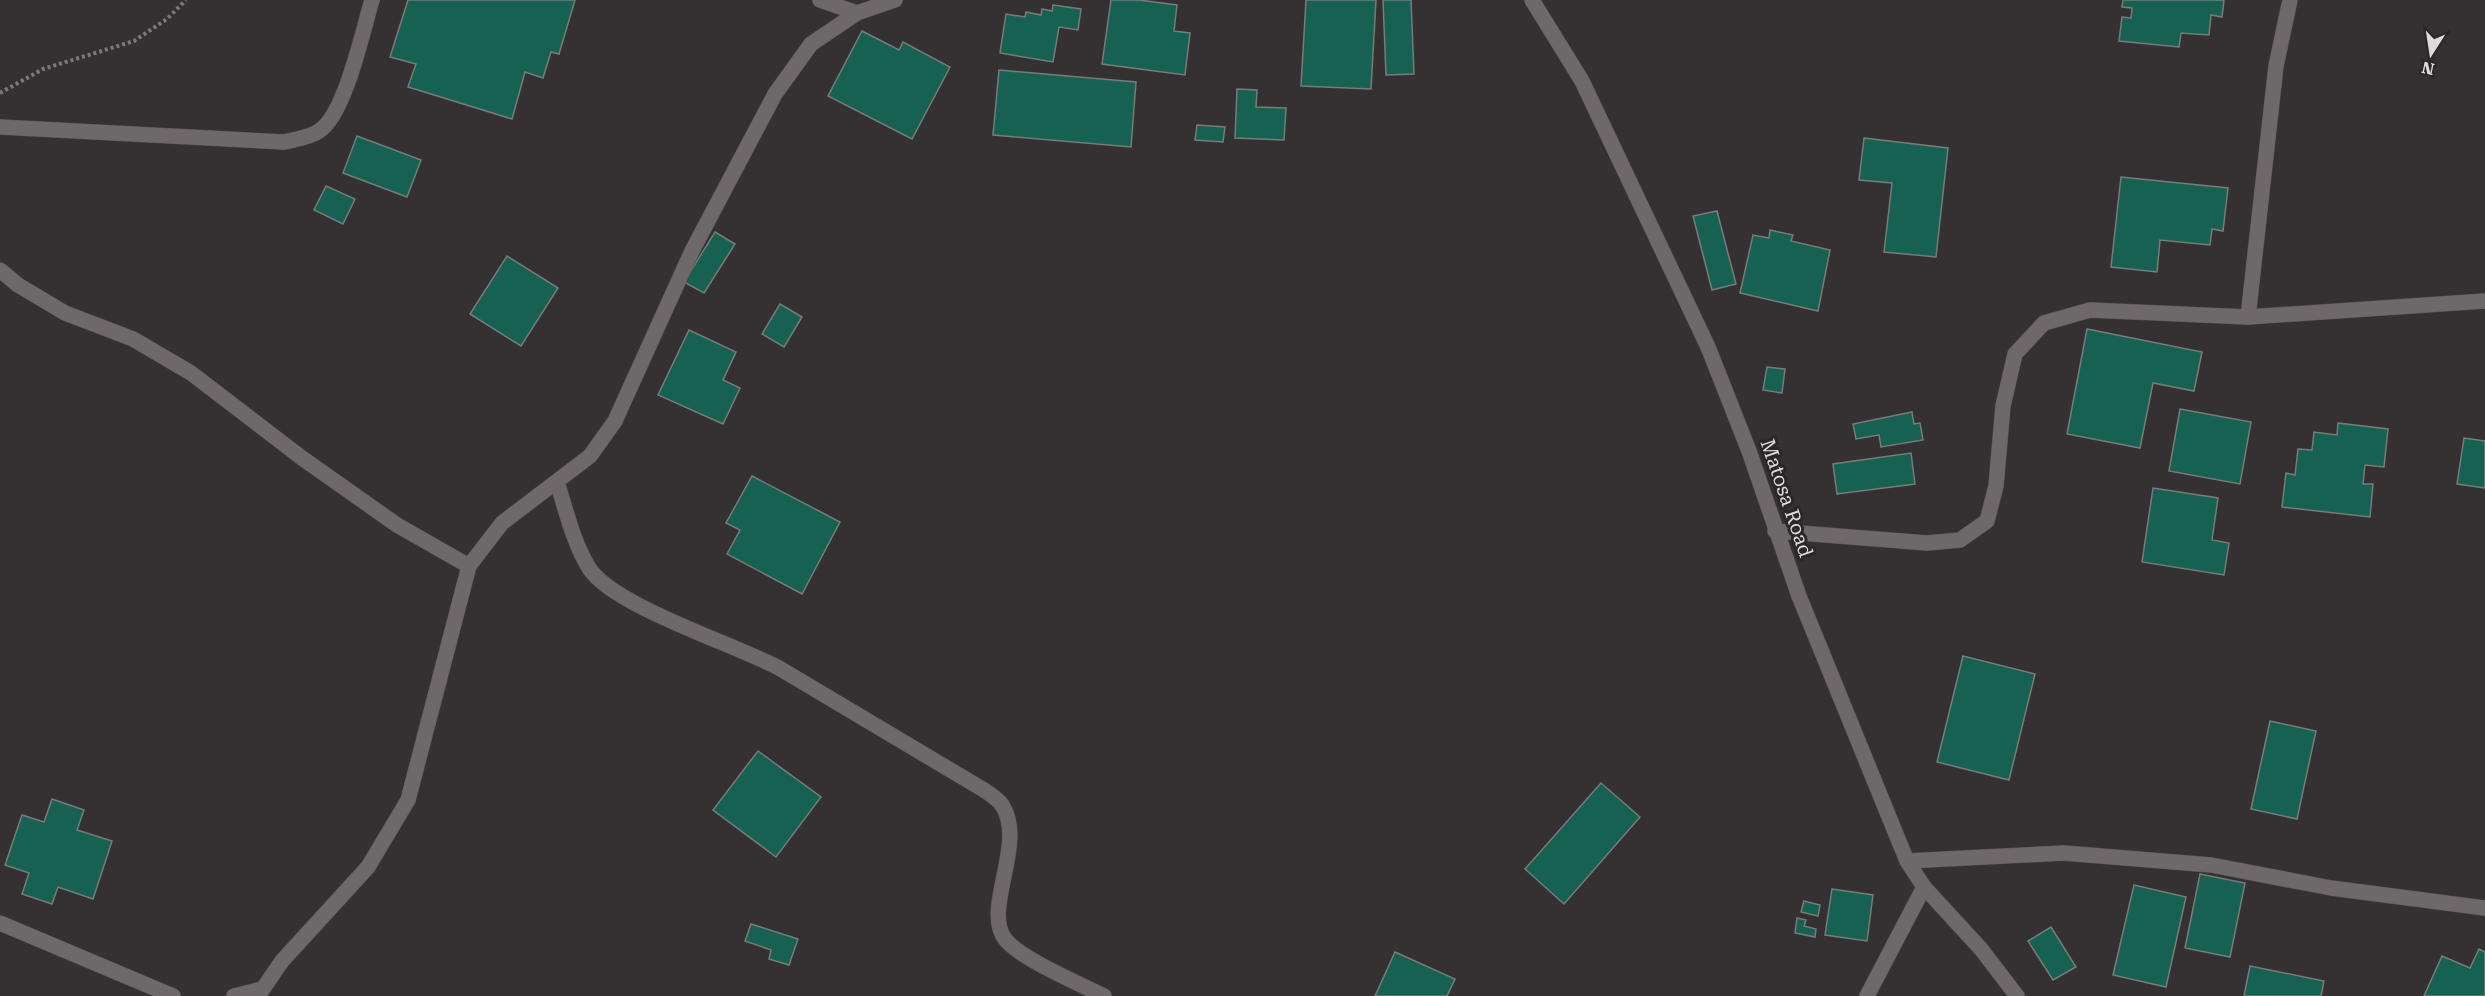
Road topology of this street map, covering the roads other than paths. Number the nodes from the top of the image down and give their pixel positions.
1 (372, 0) edge
2 (820, 0) edge
3 (895, 0) edge
4 (1532, 0) edge
5 (2290, 0) edge
6 (856, 13) junction
7 (0, 127) edge
8 (0, 270) edge
9 (2485, 301) edge
10 (2248, 316) junction
11 (557, 482) junction
12 (1775, 531) junction
13 (469, 566) junction
14 (1907, 861) junction
15 (1924, 887) junction
16 (2485, 908) edge
17 (0, 923) edge
18 (260, 992) edge
19 (173, 996) edge
20 (234, 996) edge
21 (1104, 996) edge
22 (1867, 996) edge
23 (2017, 996) edge

1 - 7 street
2 - 6 street
3 - 6 street
4 - 12 street, Matosa Road
5 - 10 street
6 - 11 street
8 - 13 street
9 - 10 street
10 - 12 street
11 - 13 street
11 - 21 street
12 - 14 street, Matosa Road
13 - 18 street
14 - 15 street, Matosa Road
14 - 16 street
15 - 22 street
15 - 23 street, Matosa Road
17 - 19 street
18 - 20 street

